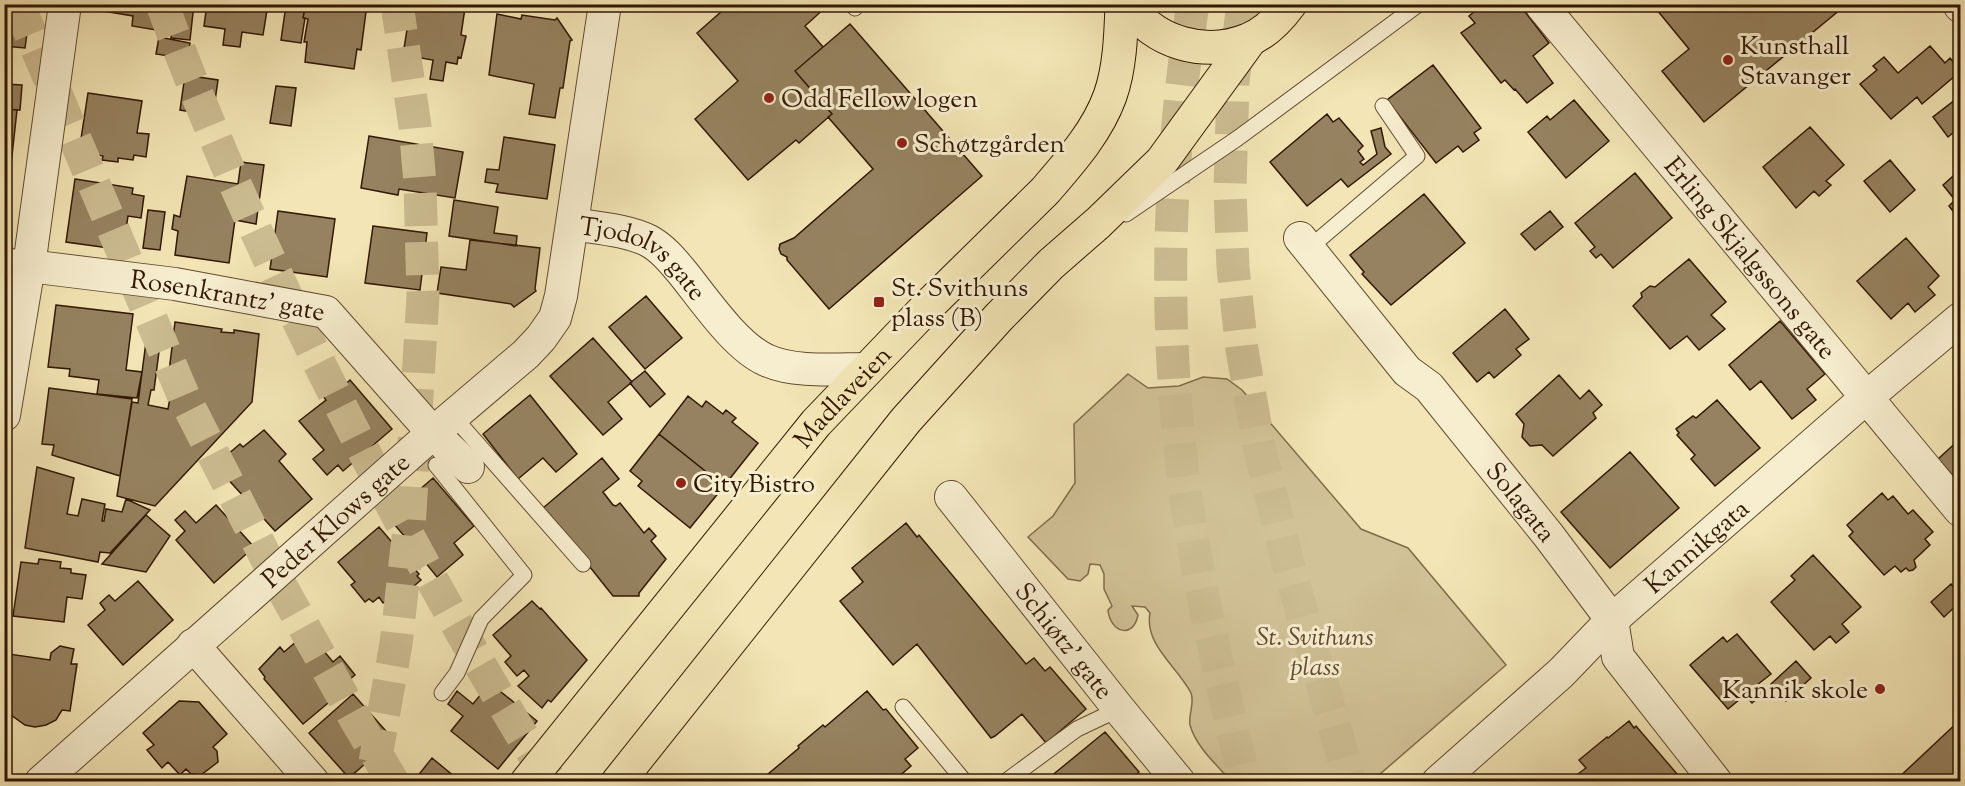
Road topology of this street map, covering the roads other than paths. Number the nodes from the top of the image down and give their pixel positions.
1 (65, 4) edge
2 (1122, 4) edge
3 (1129, 4) edge
4 (1290, 4) edge
5 (1419, 4) edge
6 (604, 5) edge
7 (1542, 6) dead end
8 (1250, 40) junction
9 (1383, 106) dead end
10 (573, 224) junction
11 (1304, 243) joint
12 (1051, 264) junction
13 (17, 266) edge
14 (1960, 319) edge
15 (866, 369) junction
16 (1867, 397) junction
17 (4, 415) edge
18 (443, 424) junction
19 (436, 465) dead end
20 (468, 467) dead end
21 (951, 498) dead end
22 (1960, 510) edge
23 (583, 564) dead end
24 (1612, 620) junction
25 (193, 645) junction
26 (442, 693) dead end
27 (903, 707) dead end
28 (1119, 709) junction
29 (41, 782) edge
30 (314, 782) edge
31 (527, 782) edge
32 (618, 782) edge
33 (965, 782) edge
34 (1005, 782) edge
35 (1179, 782) edge
36 (1438, 782) edge
37 (1716, 782) edge

1 - 13 street
2 - 15 main road, Madlaveien
3 - 8 main road
4 - 8 main road
5 - 12 lane
6 - 10 street, Tjodolvs gate
7 - 16 street, Erling Skjalgssons gate
8 - 12 main road
9 - 11 lane
10 - 15 street, Tjodolvs gate
10 - 18 street, Peder Klows gate
11 - 24 street, Solagata
12 - 32 main road
13 - 17 street
13 - 18 street, Rosenkrantz' gate
14 - 16 street, Kannikgata
15 - 31 main road, Madlaveien
16 - 22 street, Erling Skjalgssons gate
16 - 24 street, Kannikgata
18 - 20 street, Rosenkrantz' gate
18 - 23 lane
18 - 25 street, Peder Klows gate
19 - 26 lane
21 - 28 street, Schiøtz' gate
24 - 36 street, Kannikgata
24 - 37 street, Solagata
25 - 29 street, Peder Klows gate
25 - 30 street
27 - 33 lane
28 - 34 lane
28 - 35 street, Schiøtz' gate

